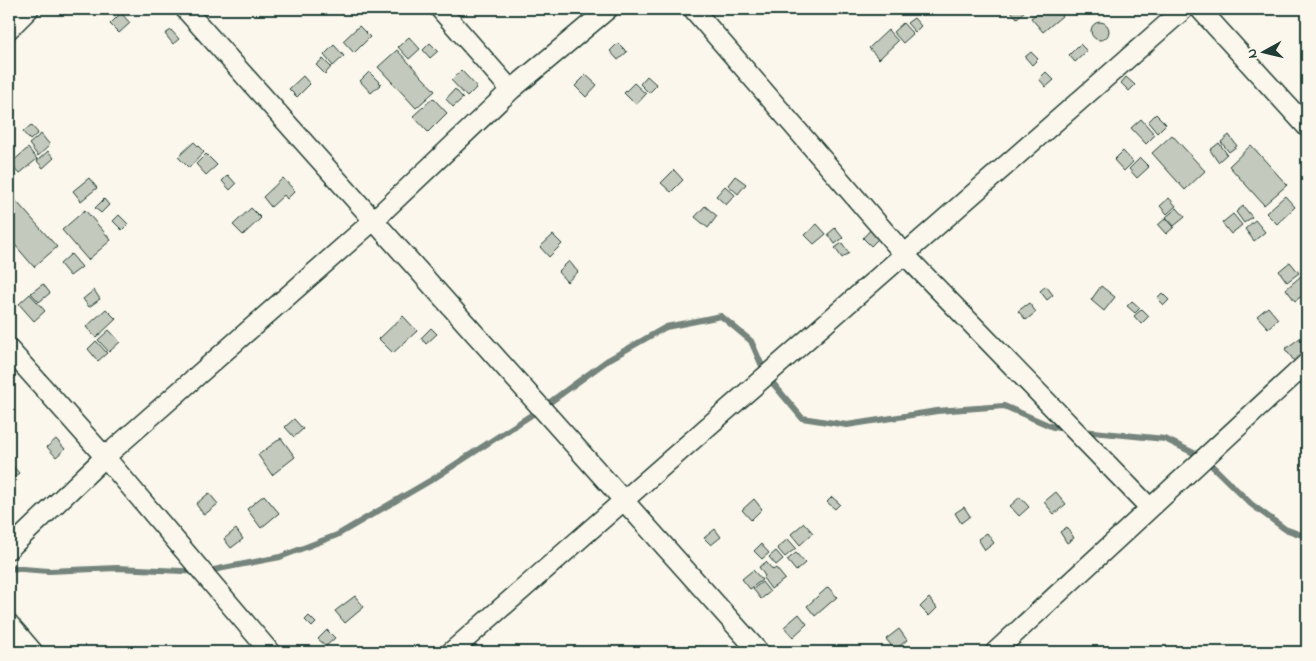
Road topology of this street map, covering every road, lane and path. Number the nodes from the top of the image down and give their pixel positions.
1 (29, 9) edge
2 (185, 9) edge
3 (440, 9) edge
4 (608, 9) edge
5 (693, 9) edge
6 (1184, 9) edge
7 (1200, 9) edge
8 (9, 28) edge
9 (511, 90) junction
10 (1307, 127) edge
11 (374, 220) junction
12 (904, 254) junction
13 (9, 349) edge
14 (1307, 363) edge
15 (106, 457) junction
16 (624, 500) junction
17 (1150, 508) junction
18 (9, 548) edge
19 (9, 624) edge
20 (33, 652) edge
21 (270, 652) edge
22 (451, 652) edge
23 (759, 652) edge
24 (994, 652) edge

1 - 8 street
2 - 11 street
3 - 9 street
4 - 9 street
5 - 12 street
6 - 12 street
7 - 10 street
9 - 11 street
11 - 15 street
11 - 16 street
12 - 16 street
12 - 17 street
13 - 15 street
14 - 17 street
15 - 18 street
15 - 21 street
16 - 22 street
16 - 23 street
17 - 24 street
19 - 20 street

